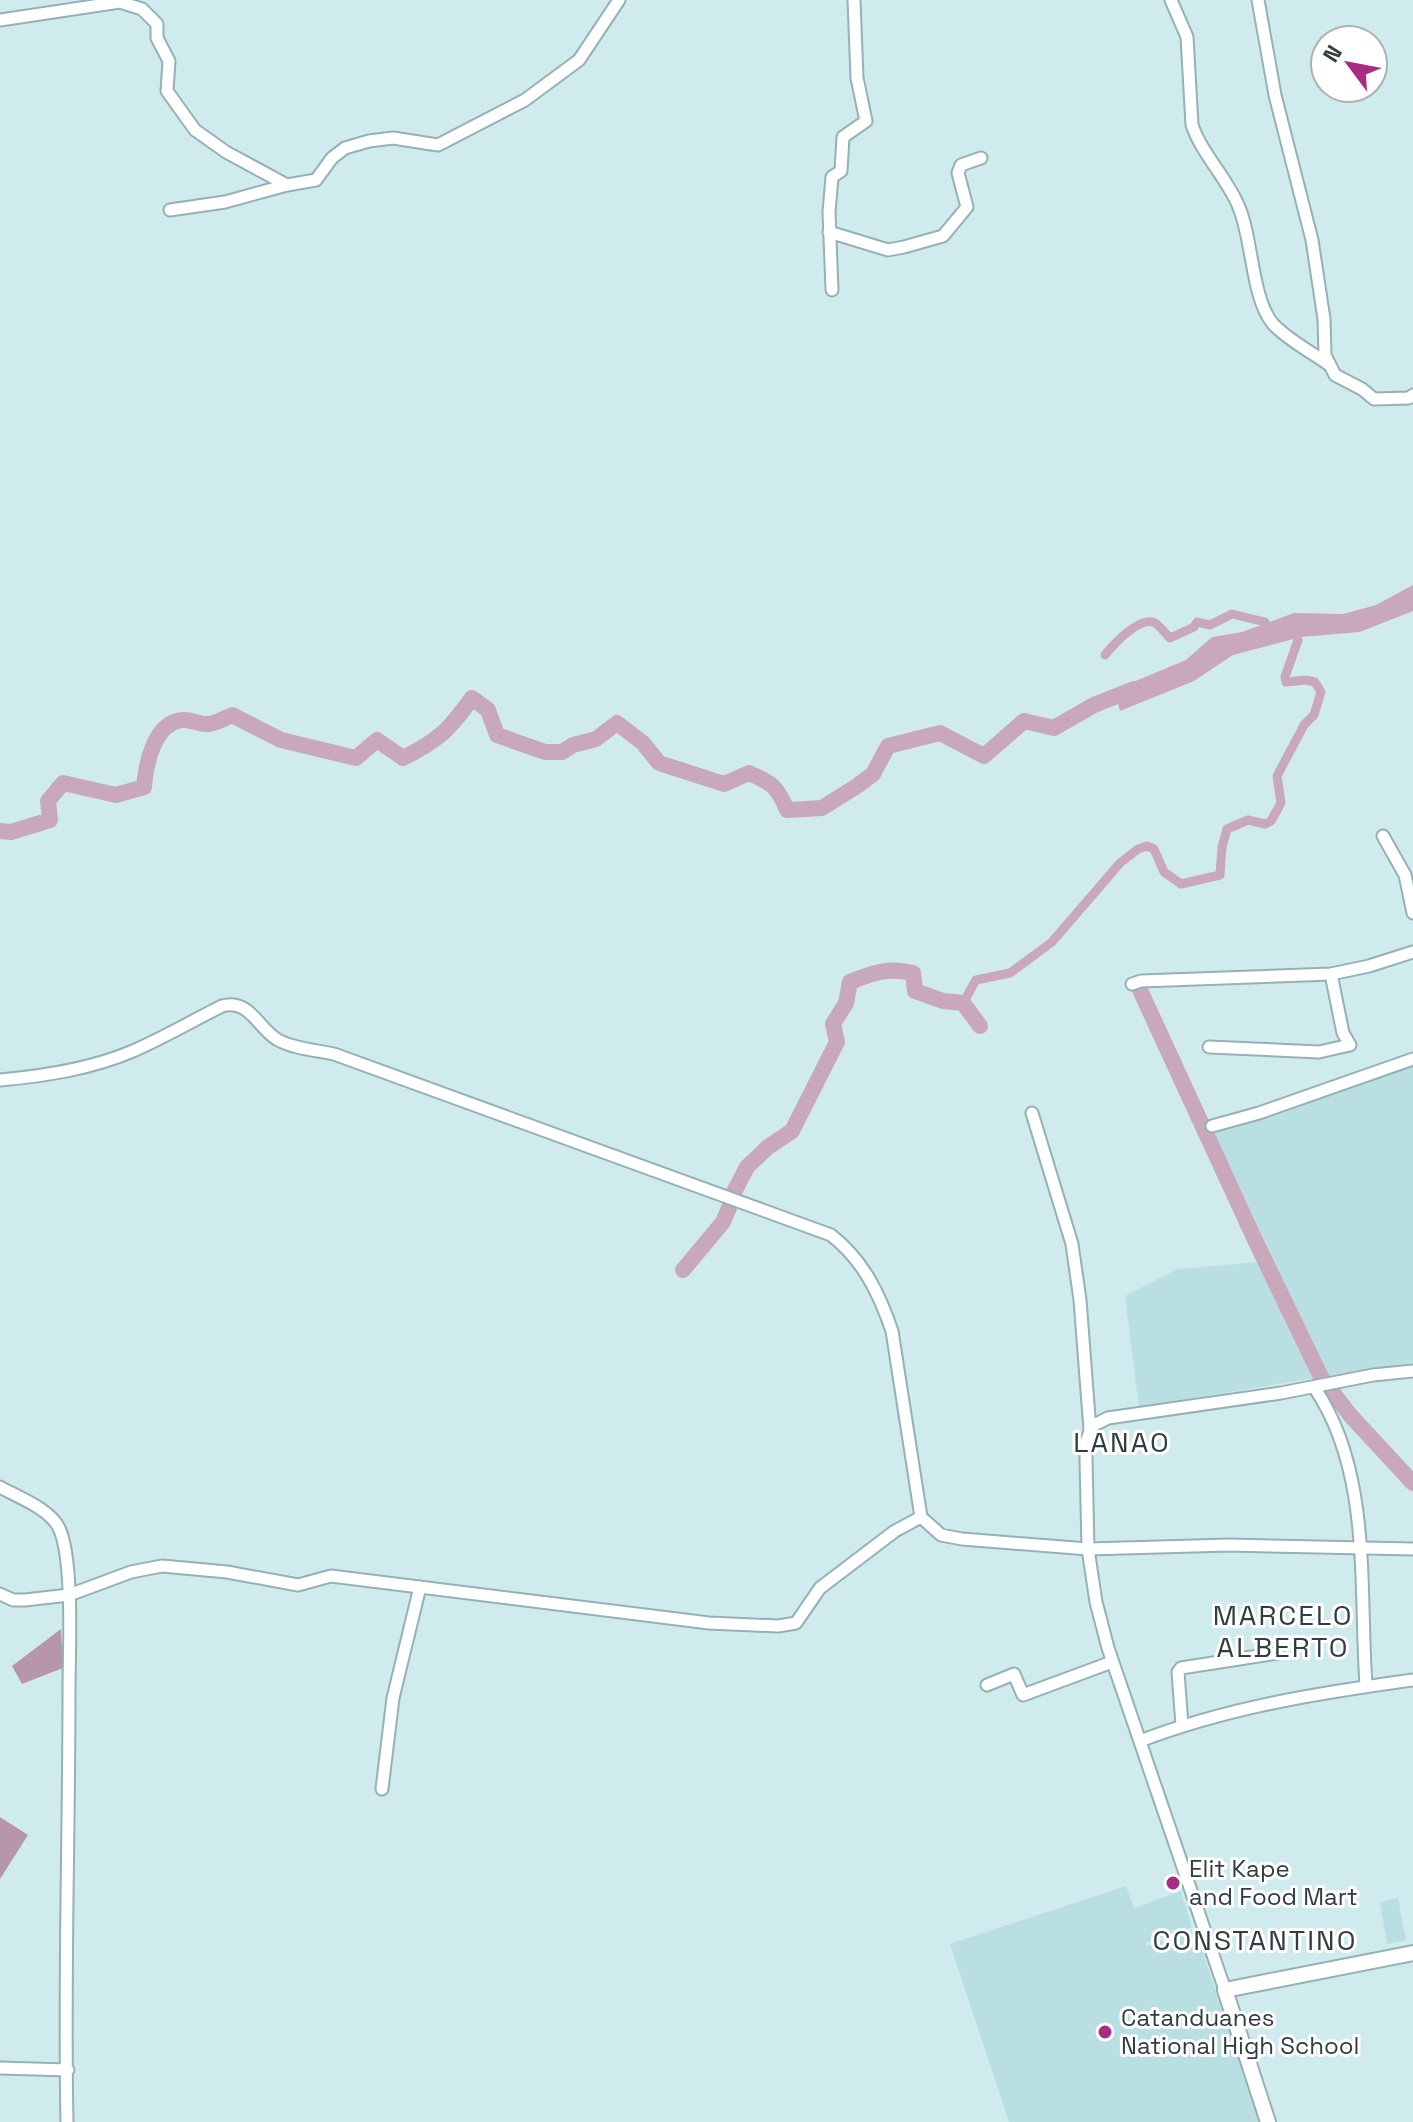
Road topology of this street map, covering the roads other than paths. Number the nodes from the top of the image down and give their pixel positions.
1 (619, 0) edge
2 (854, 0) edge
3 (1171, 0) edge
4 (1258, 0) edge
5 (0, 20) edge
6 (981, 158) dead end
7 (287, 185) junction
8 (170, 210) dead end
9 (829, 232) junction
10 (832, 290) dead end
11 (1329, 365) junction
12 (1413, 395) edge
13 (1383, 836) dead end
14 (1413, 913) edge
15 (1413, 952) edge
16 (1331, 974) junction
17 (1132, 984) dead end
18 (1209, 1047) dead end
19 (1413, 1059) edge
20 (0, 1080) edge
21 (1032, 1113) dead end
22 (1212, 1126) dead end
23 (1413, 1371) edge
24 (1322, 1385) junction
25 (1094, 1426) junction
26 (0, 1487) edge
27 (921, 1517) junction
28 (1088, 1549) junction
29 (1359, 1549) junction
30 (1413, 1549) edge
31 (420, 1587) junction
32 (0, 1594) edge
33 (69, 1595) junction
34 (1278, 1653) dead end
35 (1112, 1662) junction
36 (1413, 1680) edge
37 (987, 1685) dead end
38 (1366, 1685) junction
39 (1182, 1725) junction
40 (1140, 1741) junction
41 (382, 1789) dead end
42 (1413, 1953) edge
43 (1225, 1990) junction
44 (0, 2068) edge
45 (68, 2070) junction
46 (67, 2122) edge
47 (1268, 2122) edge

1 - 7 street
2 - 9 street
3 - 11 street
4 - 11 street
5 - 7 street
6 - 9 street
7 - 8 street
9 - 10 street
11 - 12 street
13 - 14 street
15 - 16 street
16 - 17 street
16 - 18 street
19 - 22 street
20 - 27 street
21 - 25 street
23 - 24 street
24 - 25 street
24 - 29 street
25 - 28 street
26 - 33 street
27 - 28 street
27 - 31 street
28 - 29 street
28 - 35 street
29 - 30 street
29 - 38 street
31 - 33 street
31 - 41 street
32 - 33 street
33 - 45 street
34 - 39 street
35 - 37 street
35 - 40 street
36 - 38 street
38 - 39 street
39 - 40 street
40 - 43 street
42 - 43 main road
43 - 47 main road
44 - 45 street
45 - 46 street

